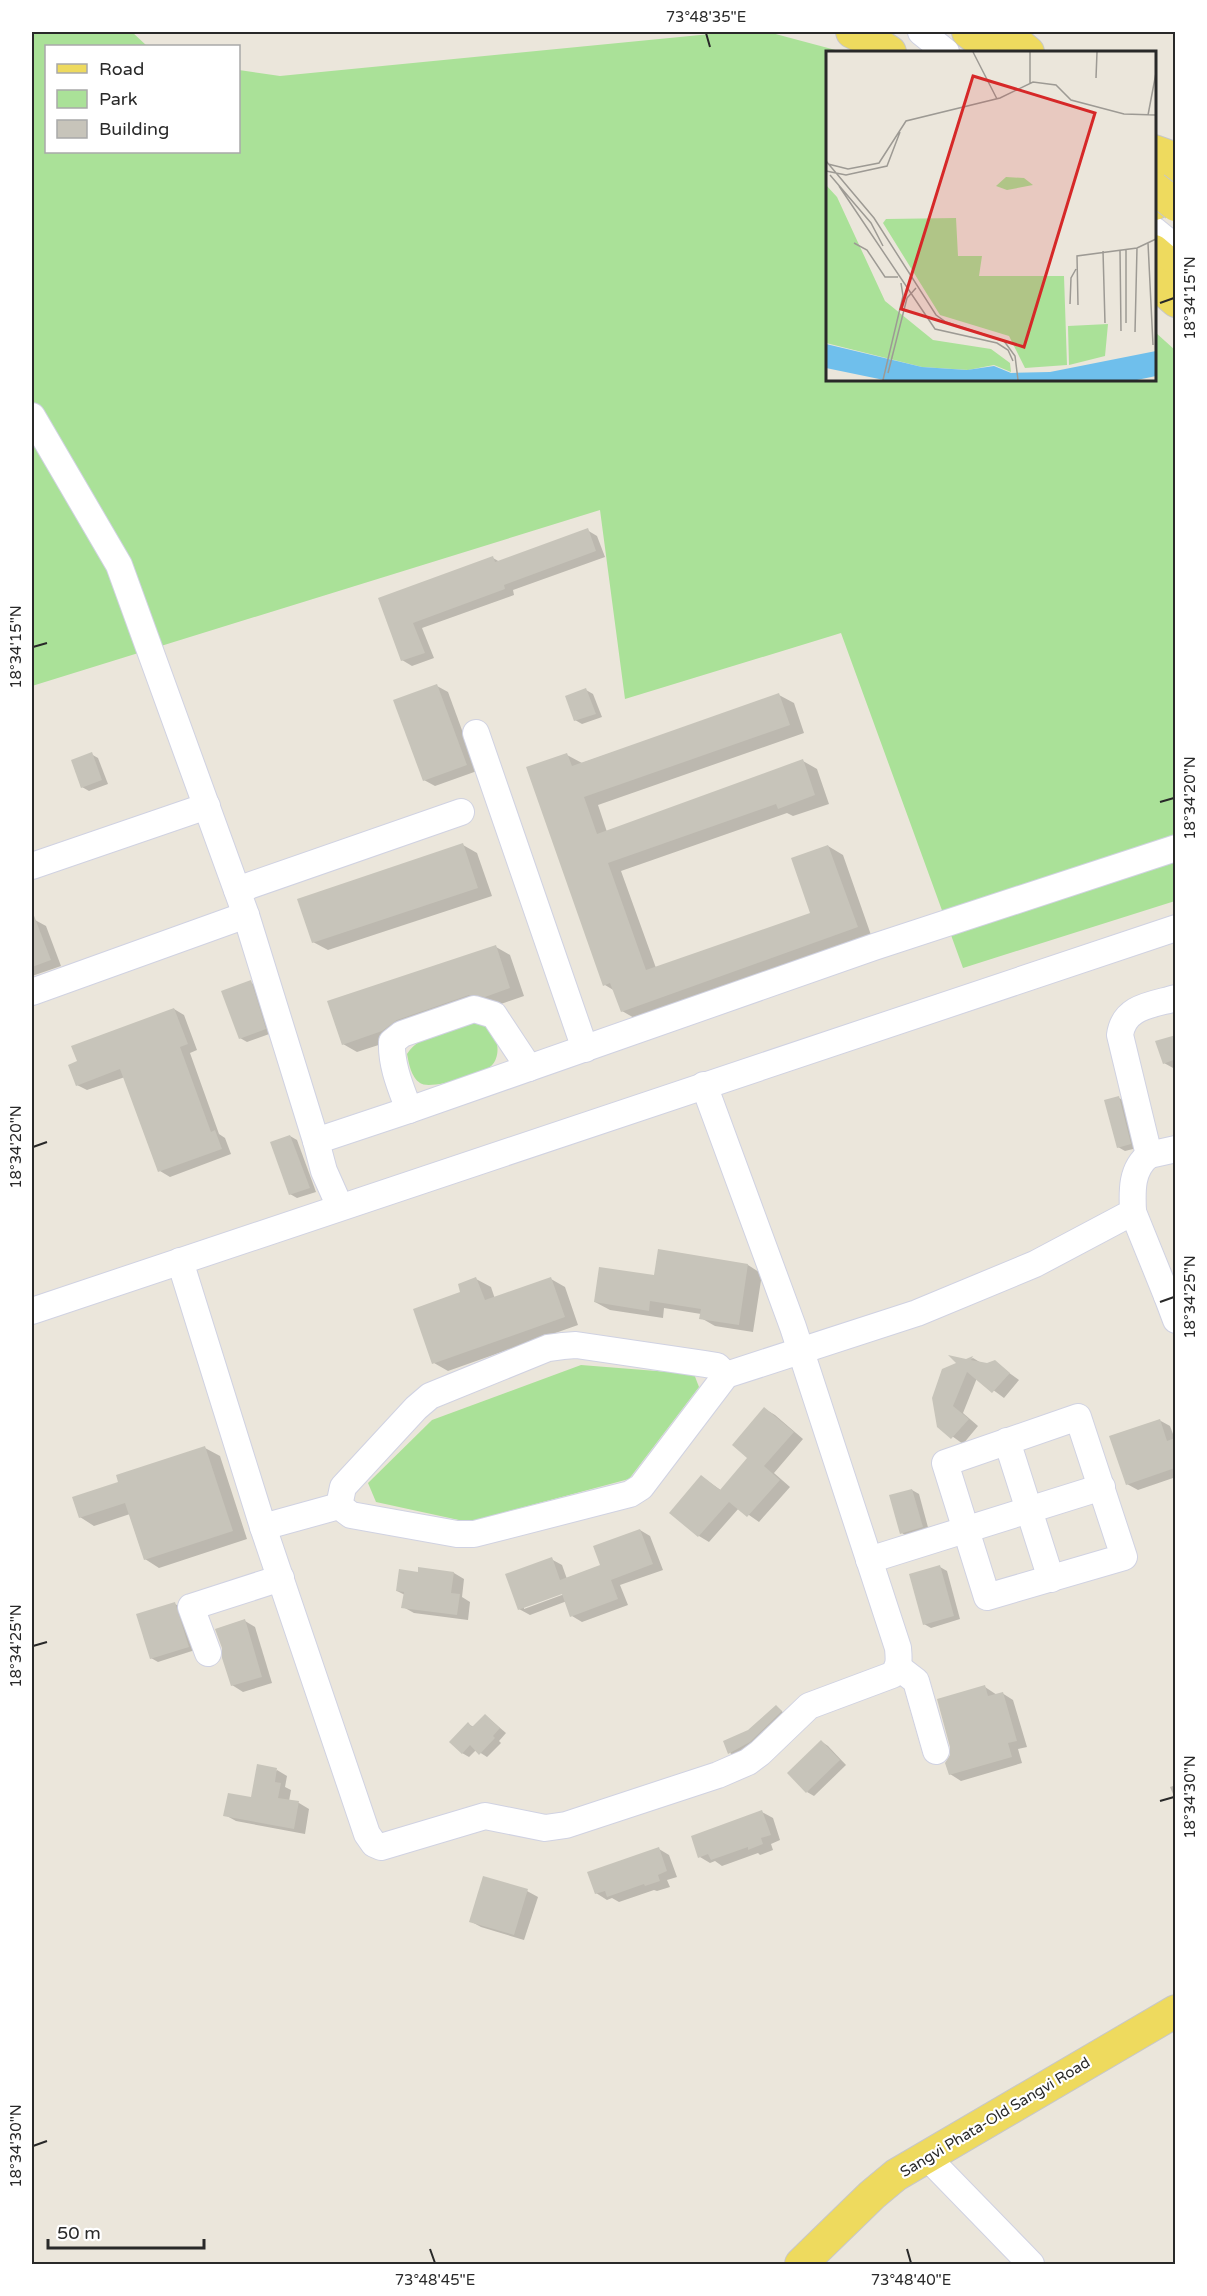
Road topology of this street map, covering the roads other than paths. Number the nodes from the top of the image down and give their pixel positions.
1 (852, 32) edge
2 (921, 32) edge
3 (968, 32) edge
4 (1004, 32) edge
5 (888, 51) edge
6 (945, 51) edge
7 (994, 51) edge
8 (1027, 51) edge
9 (1156, 151) edge
10 (1176, 159) edge
11 (1176, 170) edge
12 (1156, 189) edge
13 (1156, 202) edge
14 (1176, 205) edge
15 (1156, 231) edge
16 (1176, 248) edge
17 (1156, 252) edge
18 (1176, 270) edge
19 (1156, 283) edge
20 (1176, 301) edge
21 (32, 416) edge
22 (476, 733) dead end
23 (207, 807) junction
24 (461, 812) dead end
25 (1176, 848) edge
26 (32, 866) edge
27 (237, 890) junction
28 (246, 915) junction
29 (1176, 928) edge
30 (32, 992) edge
31 (1176, 998) edge
32 (585, 1049) junction
33 (529, 1068) junction
34 (704, 1086) junction
35 (408, 1110) junction
36 (316, 1141) junction
37 (1176, 1149) edge
38 (1149, 1155) junction
39 (340, 1207) junction
40 (1133, 1212) junction
41 (180, 1261) junction
42 (1173, 1303) edge
43 (32, 1311) edge
44 (800, 1350) junction
45 (726, 1375) junction
46 (1007, 1441) junction
47 (1102, 1487) junction
48 (339, 1506) junction
49 (1029, 1510) junction
50 (263, 1527) junction
51 (965, 1530) junction
52 (869, 1560) junction
53 (281, 1578) junction
54 (1051, 1579) junction
55 (208, 1653) dead end
56 (898, 1668) junction
57 (936, 1751) dead end
58 (1176, 2011) edge
59 (926, 2156) junction
60 (801, 2265) edge
61 (1032, 2265) edge

1 - 5 main road
2 - 6 street
3 - 7 main road
4 - 8 main road
9 - 10 main road
11 - 13 main road
12 - 14 main road, bridge
15 - 16 street
17 - 18 main road
19 - 20 main road
21 - 23 street
22 - 32 street
23 - 26 street
23 - 27 street
24 - 27 street
25 - 32 street
27 - 28 street
28 - 30 street
28 - 36 street
29 - 34 street
31 - 38 street
32 - 33 street
33 - 35 street
33 - 35 street
34 - 39 street
34 - 44 street
35 - 36 street
36 - 39 street
37 - 38 street
38 - 40 street
39 - 41 street
40 - 42 street
40 - 44 street
41 - 43 street
41 - 50 street
44 - 45 street
44 - 52 street
45 - 48 street
45 - 48 street
46 - 47 street
46 - 49 street
46 - 51 street
47 - 49 street
47 - 54 street
48 - 50 street
49 - 51 street
49 - 54 street
50 - 53 street
51 - 52 street
51 - 54 street
52 - 56 street
53 - 55 street
53 - 56 street
56 - 57 street
58 - 59 main road, Sangvi Phata-Old Sangvi Road
59 - 60 main road, Sangvi Phata-Old Sangvi Road
59 - 61 street

